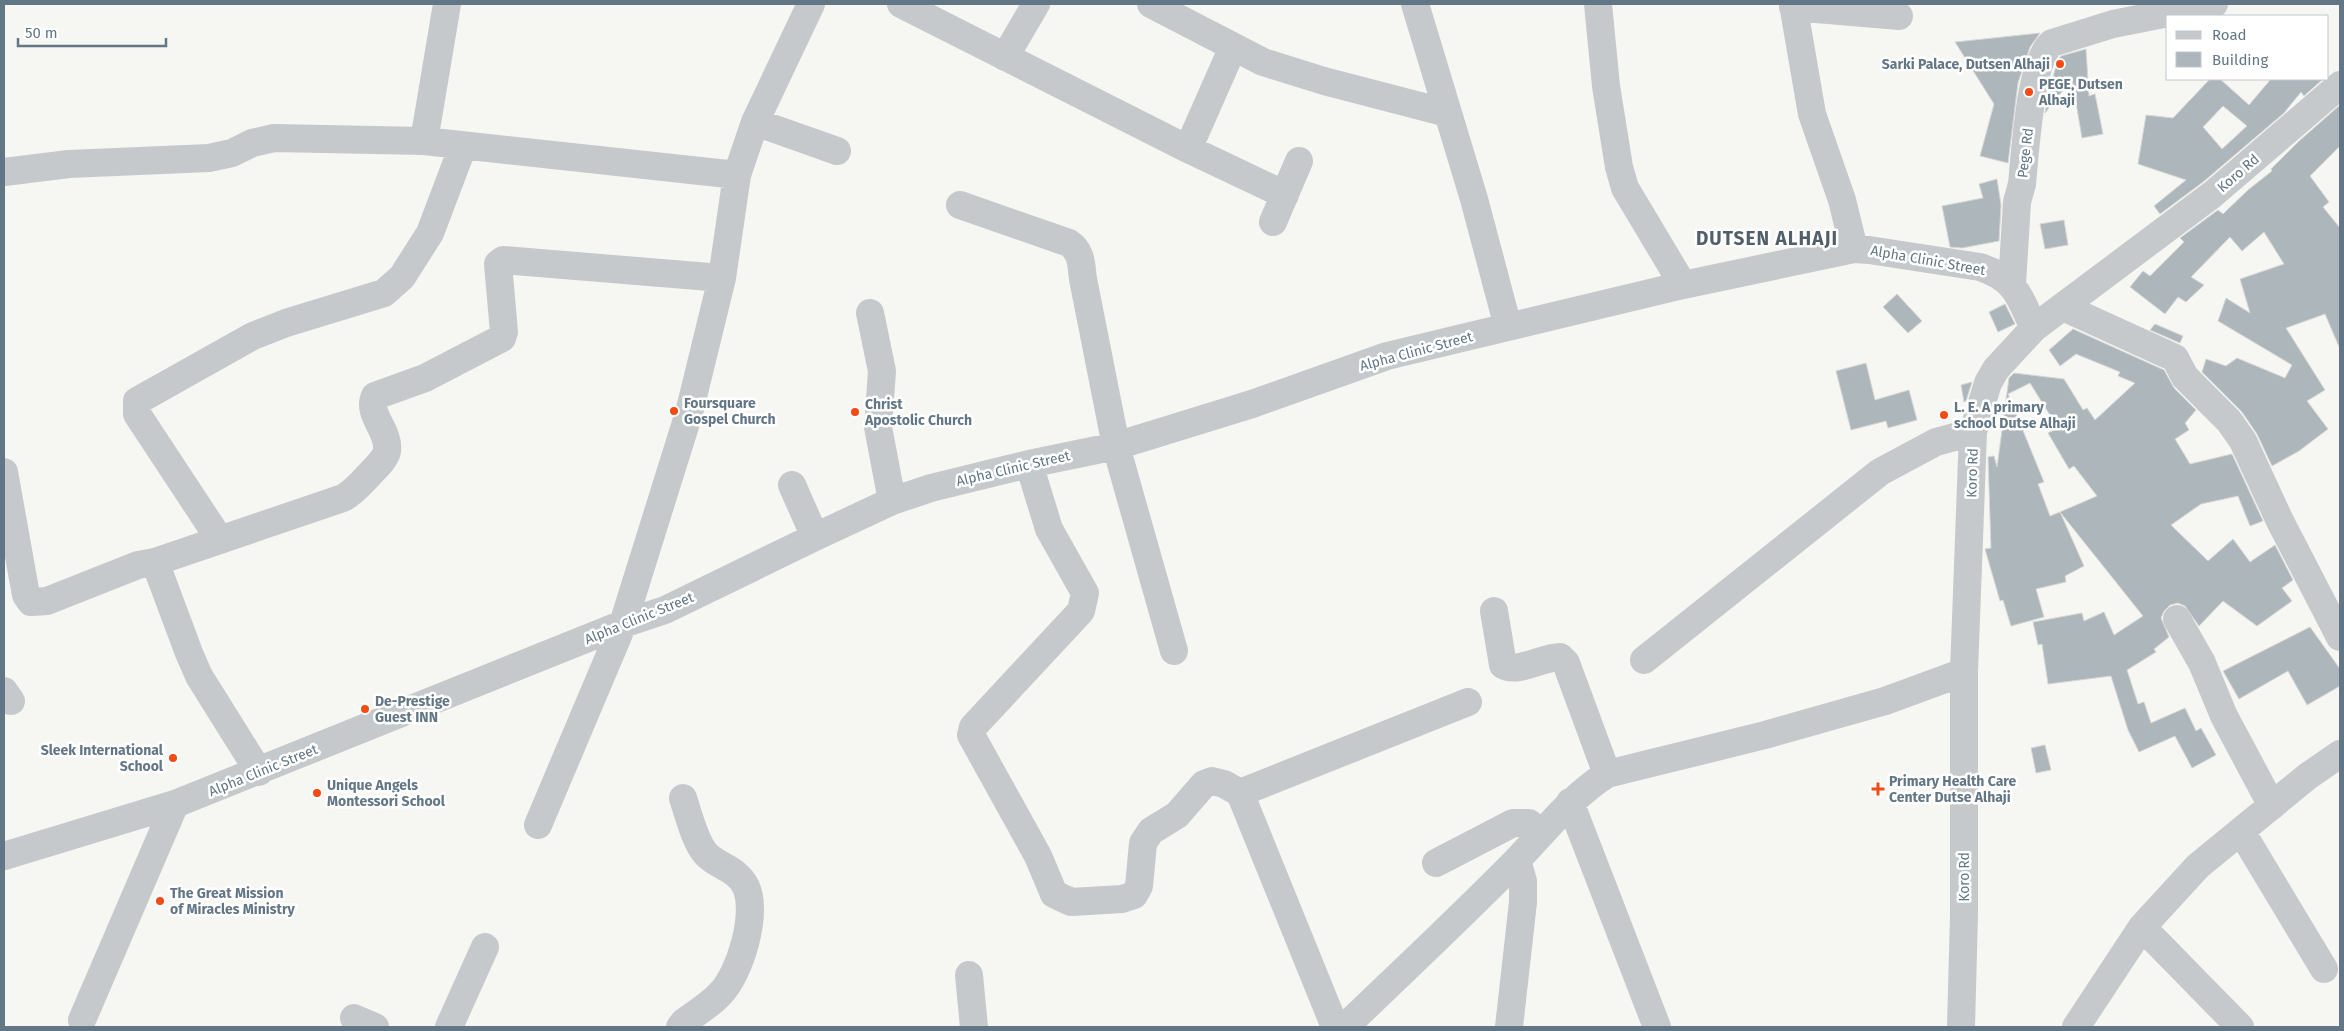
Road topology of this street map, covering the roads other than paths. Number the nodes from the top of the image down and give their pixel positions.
1 (447, 4) edge
2 (811, 4) edge
3 (901, 4) edge
4 (1036, 4) edge
5 (1152, 4) edge
6 (1416, 4) edge
7 (1598, 4) edge
8 (2214, 4) edge
9 (1793, 5) edge
10 (1898, 16) dead end
11 (1233, 47) junction
12 (1005, 57) junction
13 (2340, 85) edge
14 (1447, 113) junction
15 (755, 122) junction
16 (424, 141) junction
17 (463, 146) junction
18 (1188, 149) junction
19 (837, 152) dead end
20 (1299, 161) dead end
21 (4, 172) edge
22 (737, 175) junction
23 (1285, 194) junction
24 (960, 205) dead end
25 (1273, 222) dead end
26 (1854, 249) junction
27 (722, 278) junction
28 (2012, 284) junction
29 (1683, 286) junction
30 (2063, 307) junction
31 (870, 313) dead end
32 (1508, 327) junction
33 (2034, 328) junction
34 (1973, 432) junction
35 (1116, 446) junction
36 (1030, 464) junction
37 (4, 472) edge
38 (792, 484) dead end
39 (892, 501) junction
40 (815, 536) junction
41 (220, 540) junction
42 (155, 562) junction
43 (15, 590) edge
44 (1494, 611) dead end
45 (2177, 619) dead end
46 (623, 624) junction
47 (2340, 637) edge
48 (1174, 651) dead end
49 (1644, 660) dead end
50 (1964, 672) junction
51 (1468, 702) dead end
52 (2340, 754) edge
53 (259, 772) junction
54 (1607, 774) junction
55 (1240, 793) junction
56 (683, 798) dead end
57 (1570, 802) junction
58 (175, 804) junction
59 (2272, 806) junction
60 (538, 825) dead end
61 (2241, 830) junction
62 (1537, 838) junction
63 (4, 856) edge
64 (1517, 860) junction
65 (1436, 863) dead end
66 (2142, 927) junction
67 (485, 947) dead end
68 (2324, 970) dead end
69 (969, 975) dead end
70 (82, 1020) dead end
71 (449, 1027) edge
72 (680, 1027) edge
73 (974, 1027) edge
74 (1335, 1027) edge
75 (1345, 1027) edge
76 (1509, 1027) edge
77 (1657, 1027) edge
78 (1961, 1027) edge
79 (2076, 1027) edge
80 (2240, 1027) edge

1 - 16 street
2 - 15 street
3 - 12 street
4 - 12 street
5 - 11 street
6 - 14 street
7 - 29 street
8 - 28 street, Pege Rd
9 - 10 street
9 - 26 street
11 - 14 street
11 - 18 street
12 - 18 street
13 - 30 street, Koro Rd
14 - 32 street
15 - 19 street
15 - 22 street
16 - 17 street
16 - 21 street
17 - 22 street
17 - 41 street
18 - 23 street
20 - 23 street
22 - 27 street
23 - 25 street
24 - 35 street
26 - 28 street, Alpha Clinic Street
26 - 29 street, Alpha Clinic Street
27 - 41 street
27 - 46 street
28 - 33 street
29 - 32 street, Alpha Clinic Street
30 - 33 street, Koro Rd
30 - 47 street
31 - 39 street
32 - 35 street, Alpha Clinic Street
33 - 34 street, Koro Rd
34 - 49 street
34 - 50 street, Koro Rd
35 - 36 street, Alpha Clinic Street
35 - 48 street
36 - 39 street, Alpha Clinic Street
36 - 55 street
37 - 43 street
38 - 40 street
39 - 40 street, Alpha Clinic Street
40 - 46 street, Alpha Clinic Street
41 - 42 street
42 - 43 street
42 - 53 street
44 - 54 street
45 - 59 street
46 - 53 street, Alpha Clinic Street
46 - 60 street
50 - 54 street
50 - 78 street, Koro Rd
51 - 55 street
52 - 59 street
53 - 58 street, Alpha Clinic Street
54 - 57 street
55 - 74 street
56 - 72 street
57 - 62 street
57 - 77 street
58 - 63 street, Alpha Clinic Street
58 - 70 street
59 - 61 street
61 - 66 street
61 - 68 street
62 - 64 street
62 - 65 street
64 - 75 street
64 - 76 street
66 - 79 street
66 - 80 street
67 - 71 street
69 - 73 street

